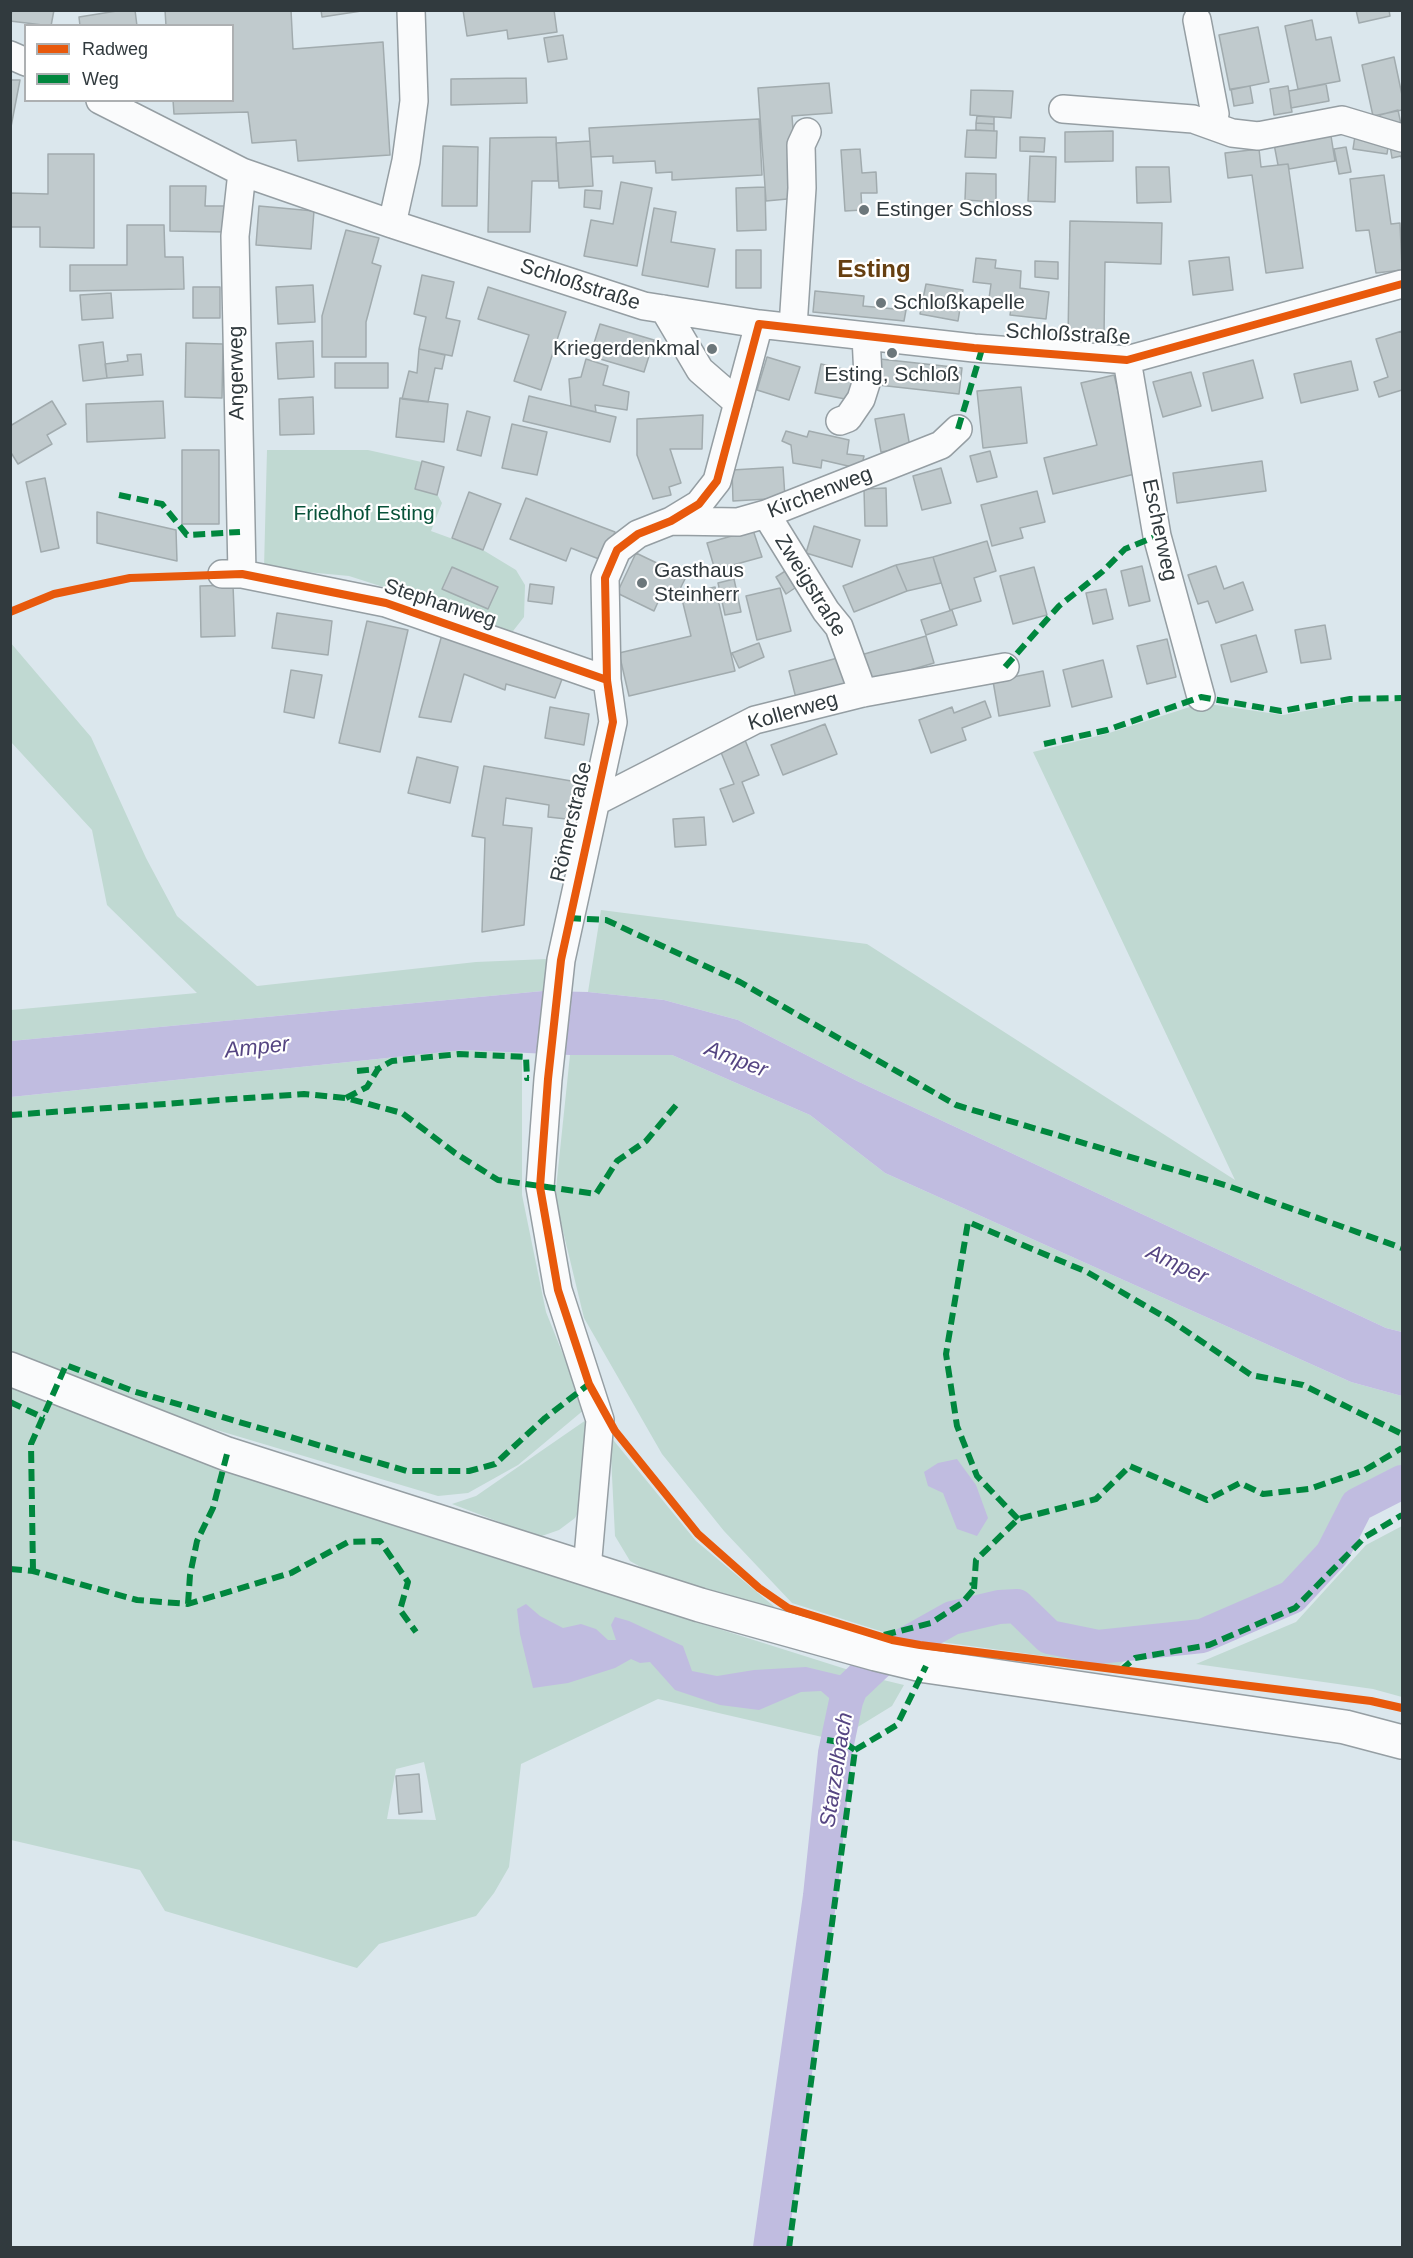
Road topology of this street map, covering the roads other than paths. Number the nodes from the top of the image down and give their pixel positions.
1 (411, 10) edge
2 (1197, 20) dead end
3 (10, 55) edge
4 (24, 61) edge
5 (104, 102) edge
6 (1063, 109) dead end
7 (1204, 116) junction
8 (807, 132) dead end
9 (1402, 138) edge
10 (242, 172) junction
11 (392, 224) junction
12 (1402, 284) edge
13 (664, 309) junction
14 (759, 324) junction
15 (793, 327) junction
16 (866, 336) junction
17 (1127, 360) junction
18 (738, 403) junction
19 (840, 421) dead end
20 (958, 429) dead end
21 (766, 514) junction
22 (671, 521) junction
23 (232, 574) joint
24 (1005, 667) dead end
25 (607, 680) junction
26 (863, 693) junction
27 (1201, 697) dead end
28 (597, 801) junction
29 (10, 1369) edge
30 (587, 1569) junction
31 (1402, 1742) edge

1 - 11 street
2 - 7 street
3 - 4 street
5 - 10 street, Schloßstraße
6 - 7 street
7 - 9 street
8 - 15 street
10 - 11 street, Schloßstraße
10 - 23 street, Angerweg
11 - 13 street, Schloßstraße
12 - 17 street, Schloßstraße
13 - 14 street, Schloßstraße
13 - 18 street
14 - 15 street, Schloßstraße
14 - 18 street, Römerstraße
15 - 16 street, Schloßstraße
16 - 17 street, Schloßstraße
16 - 19 street
17 - 27 street, Escherweg
18 - 22 street, Römerstraße
20 - 21 street, Kirchenweg
21 - 22 street, Kirchenweg
21 - 26 street, Zweigstraße
22 - 25 street, Römerstraße
23 - 25 street, Stephanweg
24 - 26 street, Kollerweg
25 - 28 street, Römerstraße
26 - 28 street, Kollerweg
28 - 30 street, Römerstraße
29 - 30 main road
30 - 31 main road

